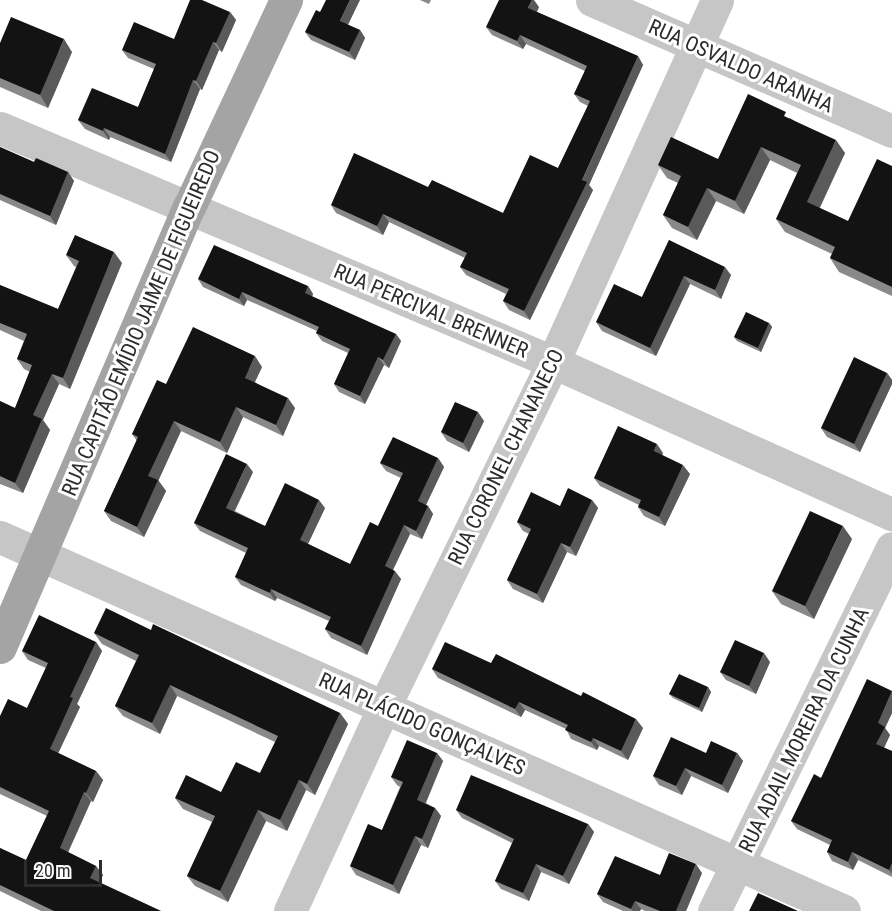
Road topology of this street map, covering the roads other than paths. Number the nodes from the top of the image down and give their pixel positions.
1 (286, 0) edge
2 (592, 0) edge
3 (717, 0) edge
4 (694, 47) junction
5 (0, 128) edge
6 (892, 131) edge
7 (189, 207) junction
8 (553, 362) junction
9 (892, 514) edge
10 (0, 537) edge
11 (892, 548) edge
12 (41, 556) junction
13 (0, 647) edge
14 (384, 707) junction
15 (738, 865) junction
16 (290, 911) edge
17 (714, 911) edge
18 (844, 911) edge

1 - 7 main road, RUA CAPITÃO EMÍDIO JAIME DE FIGUEIREDO
2 - 4 street, RUA OSVALDO ARANHA
3 - 4 street, RUA CORONEL CHANANECO
4 - 6 street, RUA OSVALDO ARANHA
4 - 8 street, RUA CORONEL CHANANECO
5 - 7 street, RUA PERCIVAL BRENNER
7 - 8 street, RUA PERCIVAL BRENNER
7 - 12 main road, RUA CAPITÃO EMÍDIO JAIME DE FIGUEIREDO
8 - 9 street, RUA PERCIVAL BRENNER
8 - 14 street, RUA CORONEL CHANANECO
10 - 12 street, RUA PLÁCIDO GONÇALVES
11 - 15 street, RUA ADAIL MOREIRA DA CUNHA
12 - 13 main road, RUA CAPITÃO EMÍDIO JAIME DE FIGUEIREDO
12 - 14 street, RUA PLÁCIDO GONÇALVES
14 - 15 street, RUA PLÁCIDO GONÇALVES
14 - 16 street, RUA CORONEL CHANANECO
15 - 17 street, RUA ADAIL MOREIRA DA CUNHA
15 - 18 street, RUA PLÁCIDO GONÇALVES

